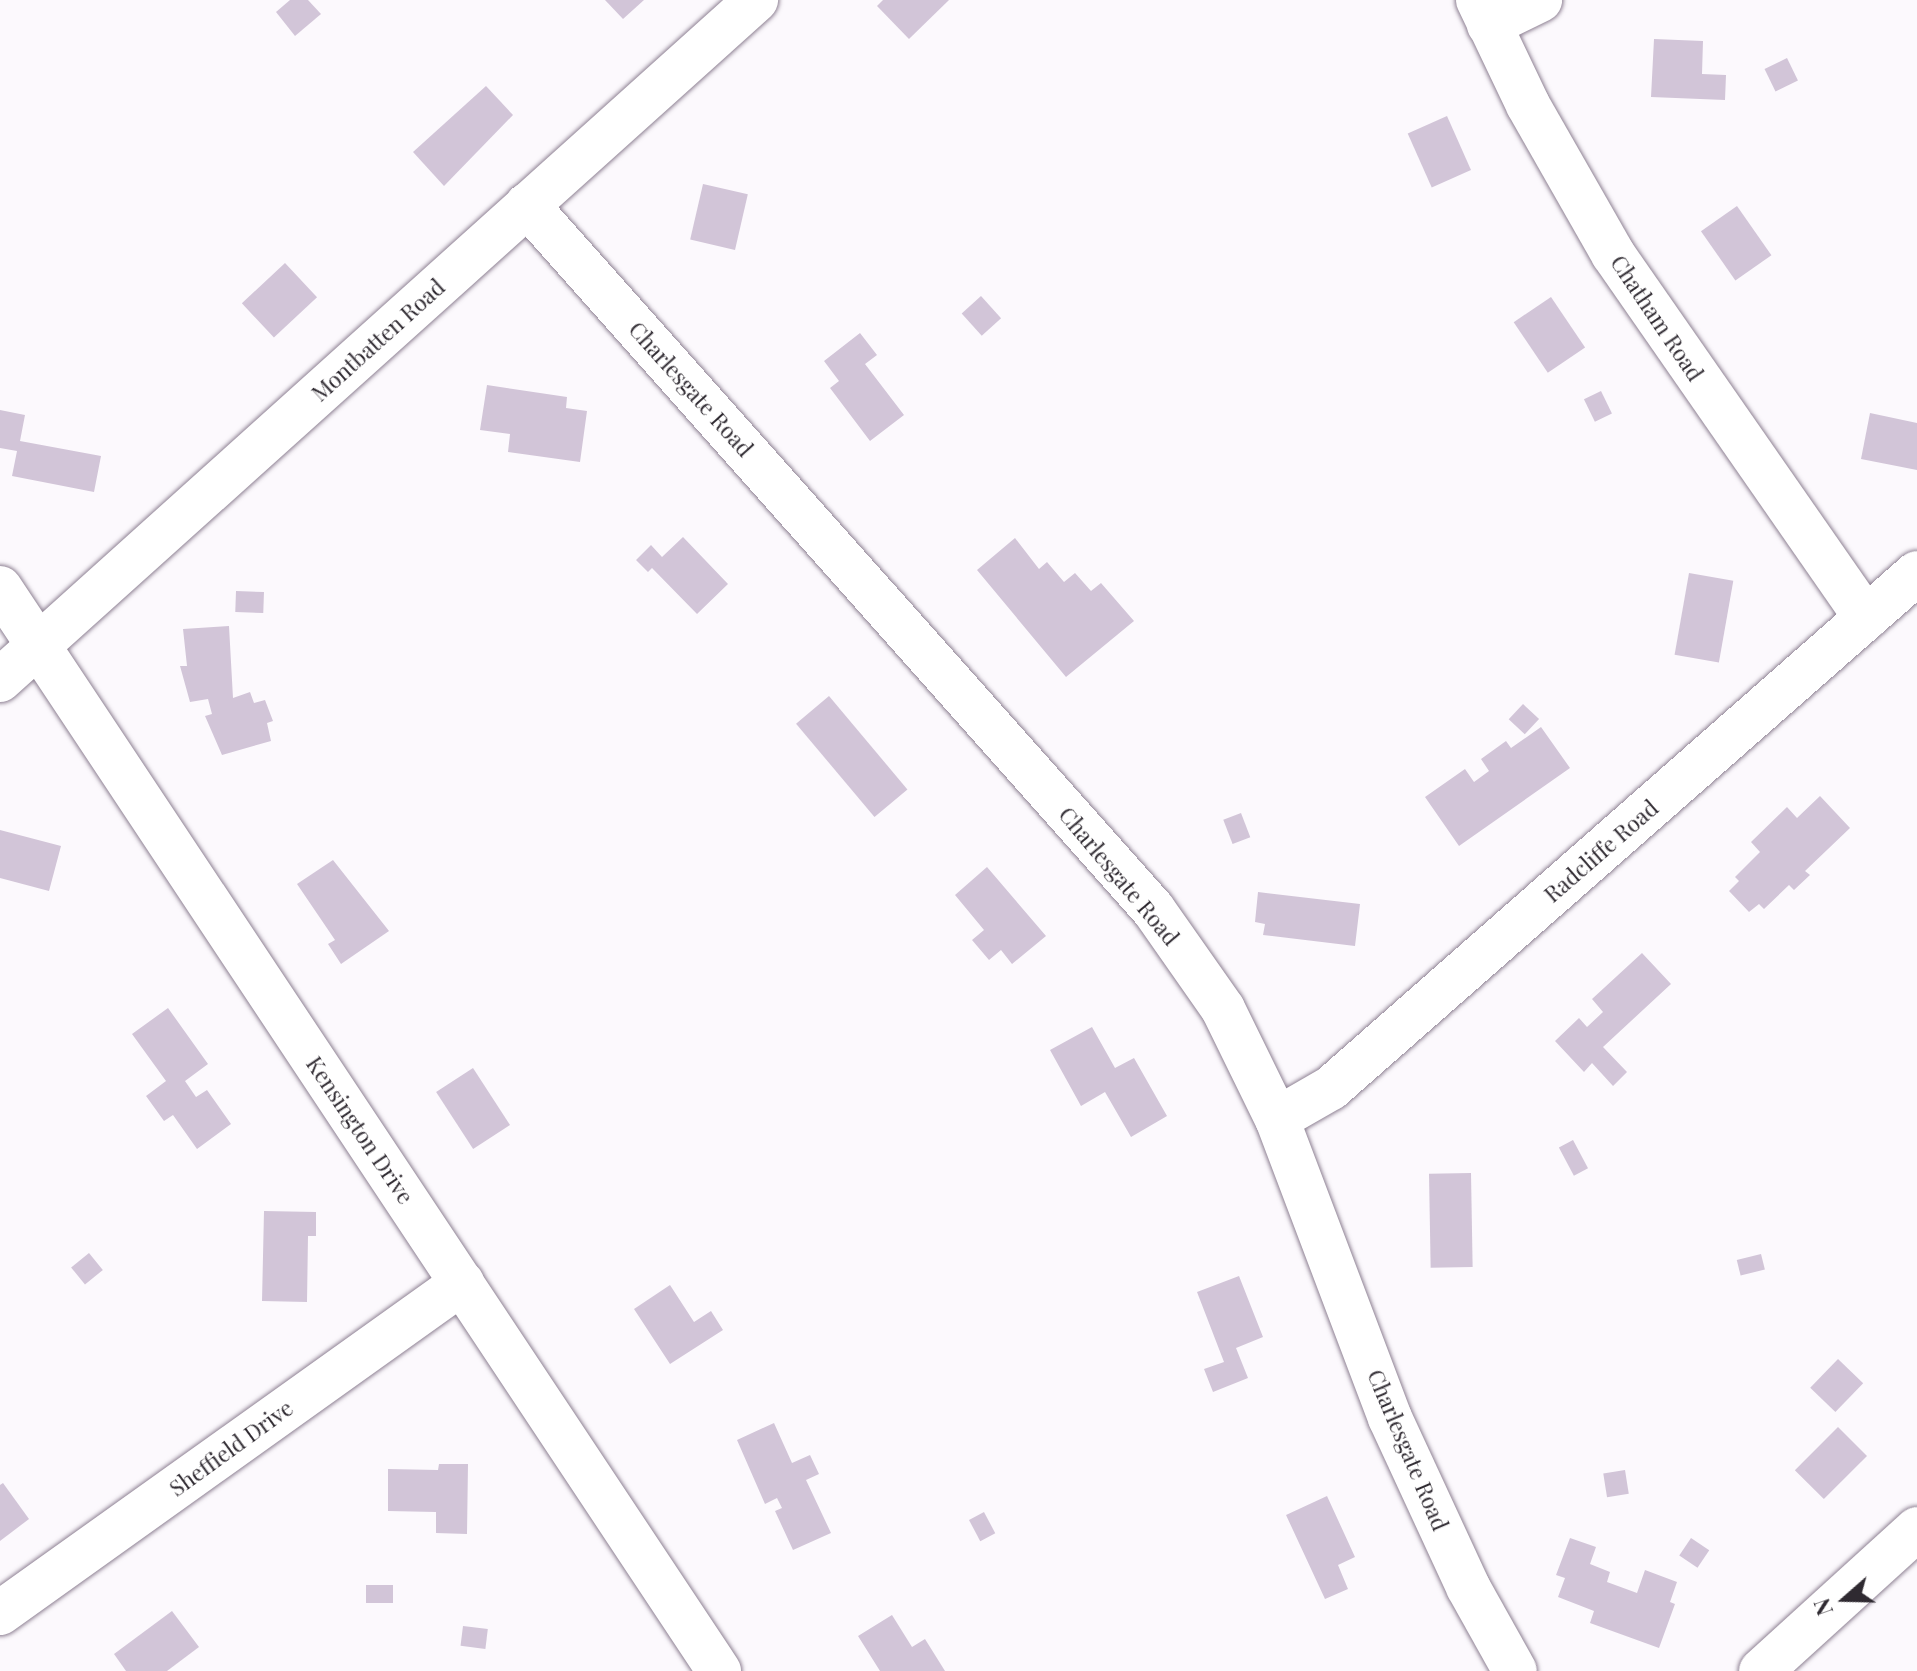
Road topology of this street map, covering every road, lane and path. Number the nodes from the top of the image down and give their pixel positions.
1 (756, 0) edge
2 (1540, 0) edge
3 (1484, 13) edge
4 (527, 205) junction
5 (1917, 573) edge
6 (0, 588) edge
7 (1866, 618) junction
8 (38, 645) junction
9 (0, 680) edge
10 (1277, 1119) junction
11 (462, 1283) junction
12 (1917, 1529) edge
13 (0, 1613) edge
14 (719, 1671) edge
15 (1515, 1671) edge
16 (1761, 1671) edge

1 - 4 street, Montbatten Road
2 - 3 street
3 - 7 street, Chatham Road
4 - 8 street, Montbatten Road
4 - 10 street, Charlesgate Road
5 - 7 street, Radcliffe Road
6 - 8 street, Kensington Drive
7 - 10 street, Radcliffe Road
8 - 9 street, Montbatten Road
8 - 11 street, Kensington Drive
10 - 15 street, Charlesgate Road
11 - 13 street, Sheffield Drive
11 - 14 street, Kensington Drive
12 - 16 street

